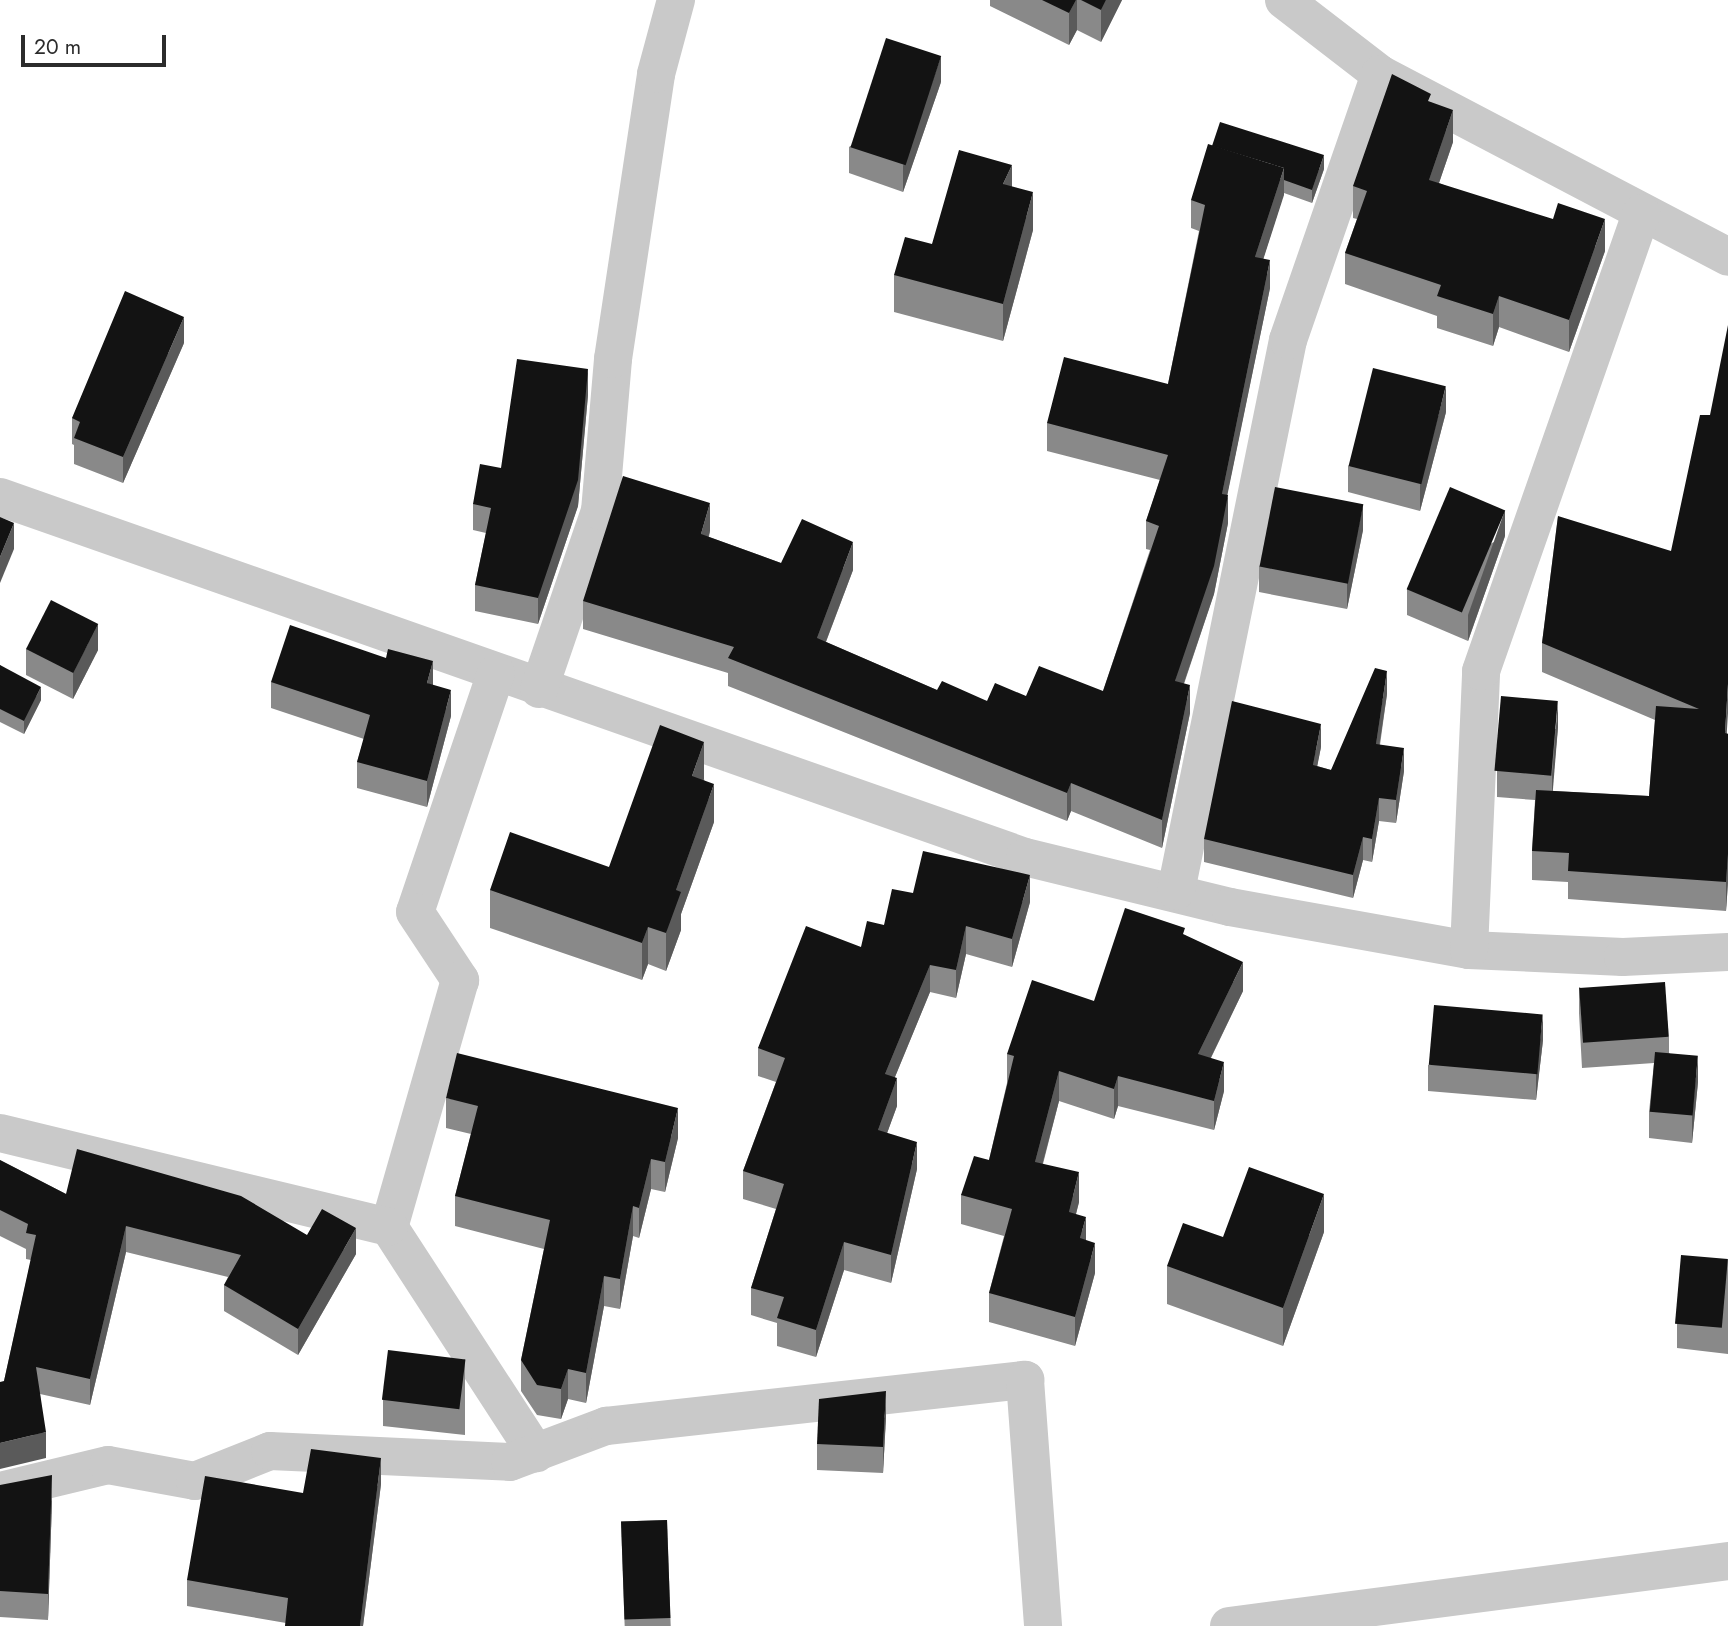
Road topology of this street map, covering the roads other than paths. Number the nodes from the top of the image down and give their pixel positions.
1 (676, 0) edge
2 (1284, 0) edge
3 (1380, 74) junction
4 (1641, 213) junction
5 (1728, 257) edge
6 (0, 497) edge
7 (496, 673) junction
8 (539, 689) junction
9 (1176, 891) junction
10 (1469, 950) junction
11 (1728, 952) edge
12 (0, 1133) edge
13 (389, 1227) junction
14 (536, 1453) junction
15 (0, 1491) edge
16 (1728, 1561) edge
17 (1043, 1626) edge
18 (1229, 1626) edge

1 - 8 street
2 - 3 street
3 - 4 street
3 - 9 street
4 - 5 street
4 - 10 street
6 - 7 street
7 - 8 street
7 - 13 street
8 - 9 street
9 - 10 street
10 - 11 street
12 - 13 street
13 - 14 street
14 - 15 street
14 - 17 street
16 - 18 street

